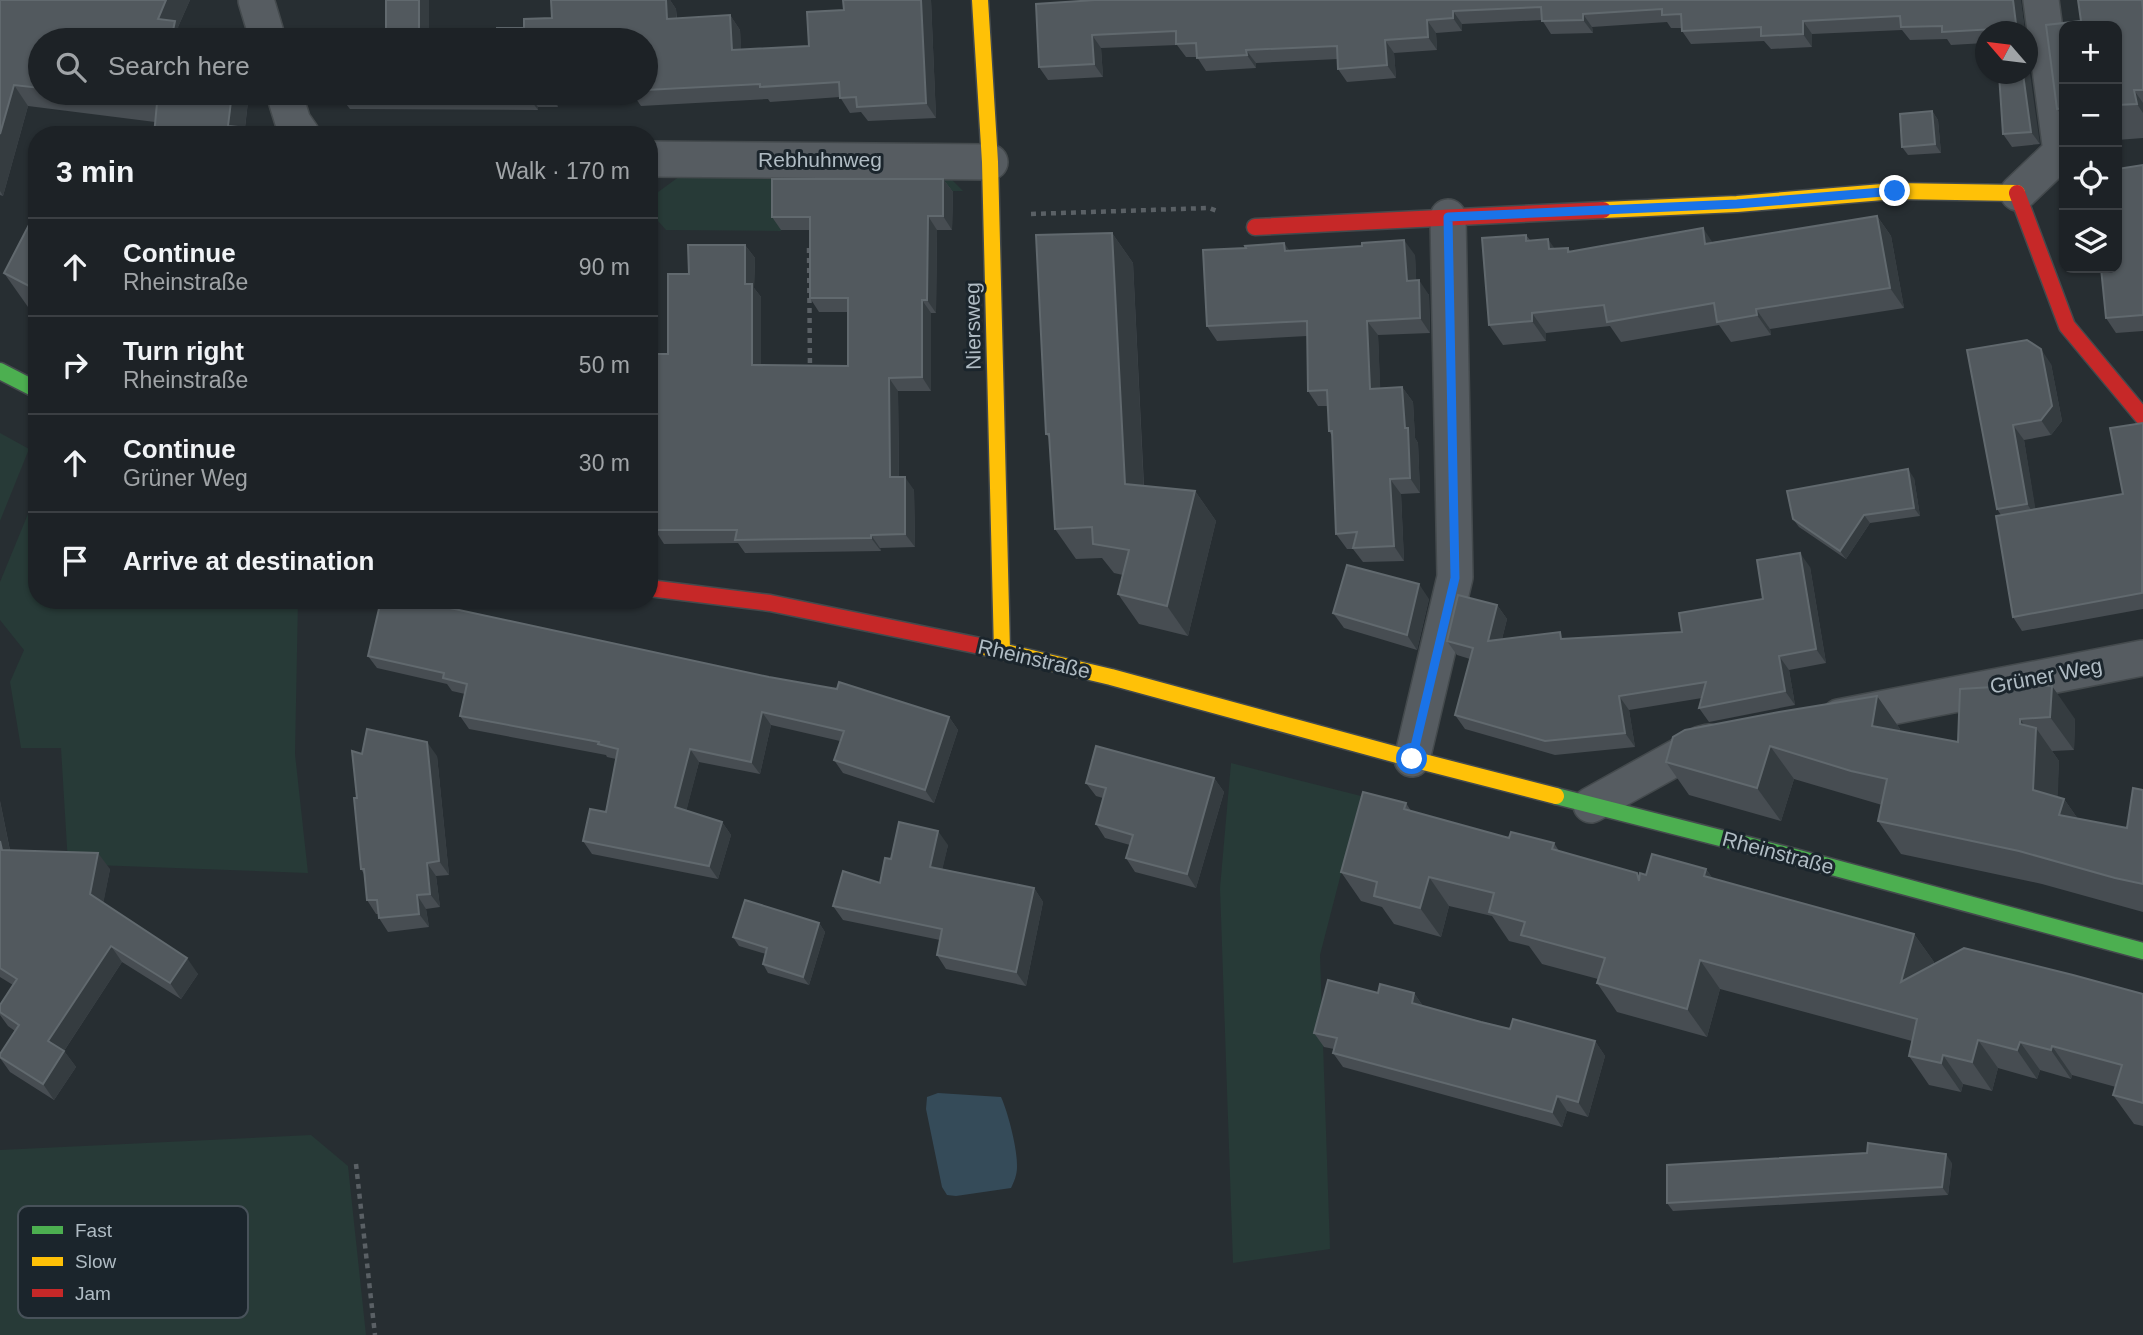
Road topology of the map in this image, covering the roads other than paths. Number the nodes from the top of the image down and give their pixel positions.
1 (256, 0) edge
2 (980, 0) edge
3 (2041, 0) edge
4 (264, 28) edge
5 (288, 105) edge
6 (296, 126) edge
7 (658, 159) edge
8 (990, 162) junction
9 (2018, 192) junction
10 (1448, 217) junction
11 (1255, 227) road end
12 (0, 370) edge
13 (28, 385) edge
14 (2143, 417) edge
15 (658, 589) edge
16 (1002, 651) junction
17 (2143, 658) edge
18 (1805, 723) edge
19 (1740, 736) edge
20 (1412, 759) junction
21 (1591, 805) junction
22 (2143, 951) edge

1 - 4 street
2 - 8 street, Niersweg
3 - 9 street
5 - 6 street
7 - 8 street, Rebhuhnweg
8 - 16 street, Niersweg
9 - 10 street
9 - 14 street
10 - 11 street
10 - 20 street
12 - 13 street
15 - 16 street, Rheinstraße
16 - 20 street, Rheinstraße
17 - 18 street, Grüner Weg
19 - 21 street
20 - 21 street, Rheinstraße
21 - 22 street, Rheinstraße

